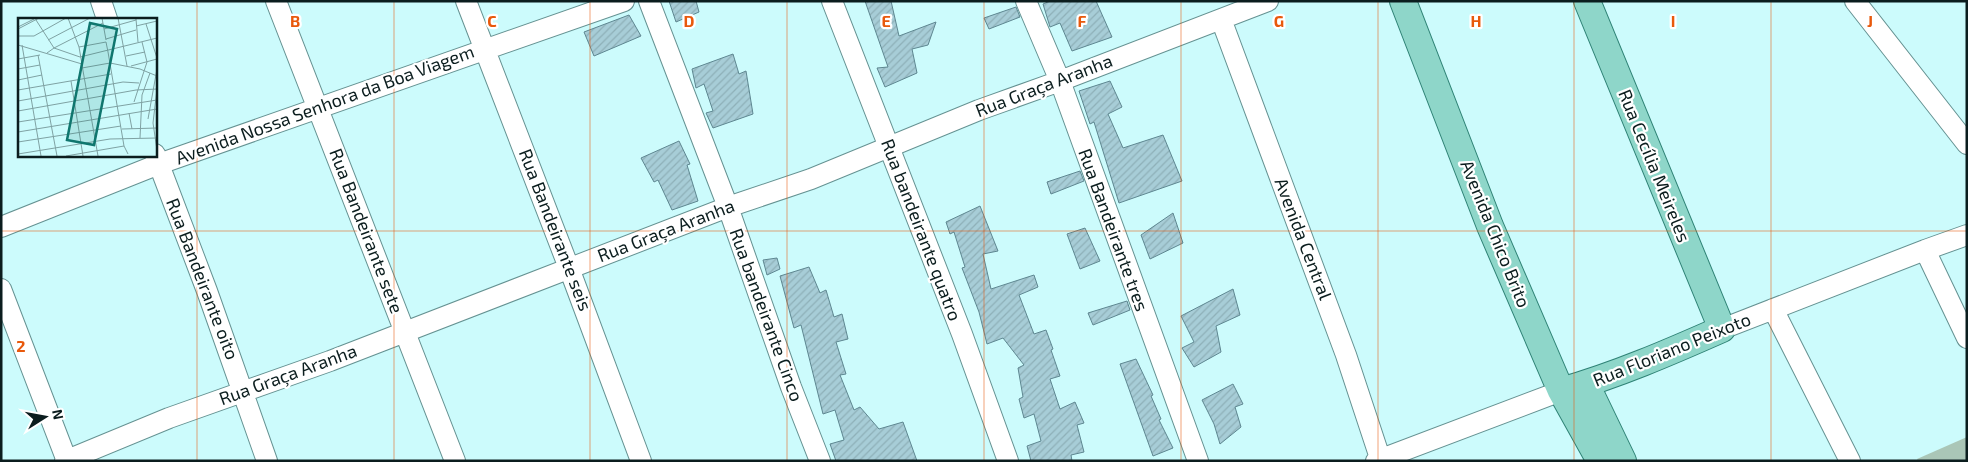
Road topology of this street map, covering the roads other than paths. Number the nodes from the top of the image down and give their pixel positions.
1 (101, 1) edge
2 (276, 1) edge
3 (466, 1) edge
4 (624, 1) edge
5 (649, 1) edge
6 (832, 1) edge
7 (1026, 1) edge
8 (1268, 1) edge
9 (1403, 1) edge
10 (1587, 1) edge
11 (1855, 1) edge
12 (107, 18) edge
13 (1222, 19) junction
14 (484, 49) junction
15 (1060, 81) junction
16 (318, 109) junction
17 (1967, 144) edge
18 (889, 146) junction
19 (157, 159) edge
20 (728, 207) junction
21 (1, 227) edge
22 (1967, 235) edge
23 (1925, 250) junction
24 (569, 268) junction
25 (1, 289) edge
26 (1772, 309) junction
27 (1722, 330) junction
28 (405, 331) junction
29 (1967, 338) edge
30 (1574, 387) junction
31 (244, 391) junction
32 (1379, 460) edge
33 (66, 461) edge
34 (267, 461) edge
35 (455, 461) edge
36 (641, 461) edge
37 (820, 461) edge
38 (1008, 461) edge
39 (1198, 461) edge
40 (1600, 461) edge
41 (1623, 461) edge
42 (1850, 461) edge

1 - 12 street
2 - 16 street, Rua Bandeirante sete
3 - 14 street, Rua Bandeirante seis
4 - 14 street, Avenida Nossa Senhora da Boa Viagem
5 - 20 street, Rua bandeirante Cinco
6 - 18 street, Rua bandeirante quatro
7 - 15 street, Rua Bandeirante tres
8 - 13 street, Rua Graça Aranha
9 - 30 main road, Avenida Chico Brito
10 - 27 main road, Rua Cecília Meireles
11 - 17 street
13 - 15 street, Rua Graça Aranha
13 - 32 street, Avenida Central
14 - 16 street, Avenida Nossa Senhora da Boa Viagem
14 - 24 street, Rua Bandeirante seis
15 - 18 street, Rua Graça Aranha
15 - 39 street, Rua Bandeirante tres
16 - 19 street, Avenida Nossa Senhora da Boa Viagem
16 - 28 street, Rua Bandeirante sete
18 - 20 street, Rua Graça Aranha
18 - 38 street, Rua bandeirante quatro
19 - 21 street, Avenida Nossa Senhora da Boa Viagem
19 - 31 street, Rua Bandeirante oito
20 - 24 street, Rua Graça Aranha
20 - 37 street, Rua bandeirante Cinco
22 - 23 street, Rua Floriano Peixoto
23 - 26 street, Rua Floriano Peixoto
23 - 29 street
24 - 28 street, Rua Graça Aranha
24 - 36 street, Rua Bandeirante seis
25 - 33 street
26 - 27 street, Rua Floriano Peixoto
26 - 42 street
27 - 30 main road, Rua Floriano Peixoto
28 - 31 street, Rua Graça Aranha
28 - 35 street, Rua Bandeirante sete
30 - 32 street, Rua Floriano Peixoto
30 - 40 main road, Avenida Chico Brito
30 - 41 main road, Avenida Chico Brito
31 - 33 street, Rua Graça Aranha
31 - 34 street, Rua Bandeirante oito

